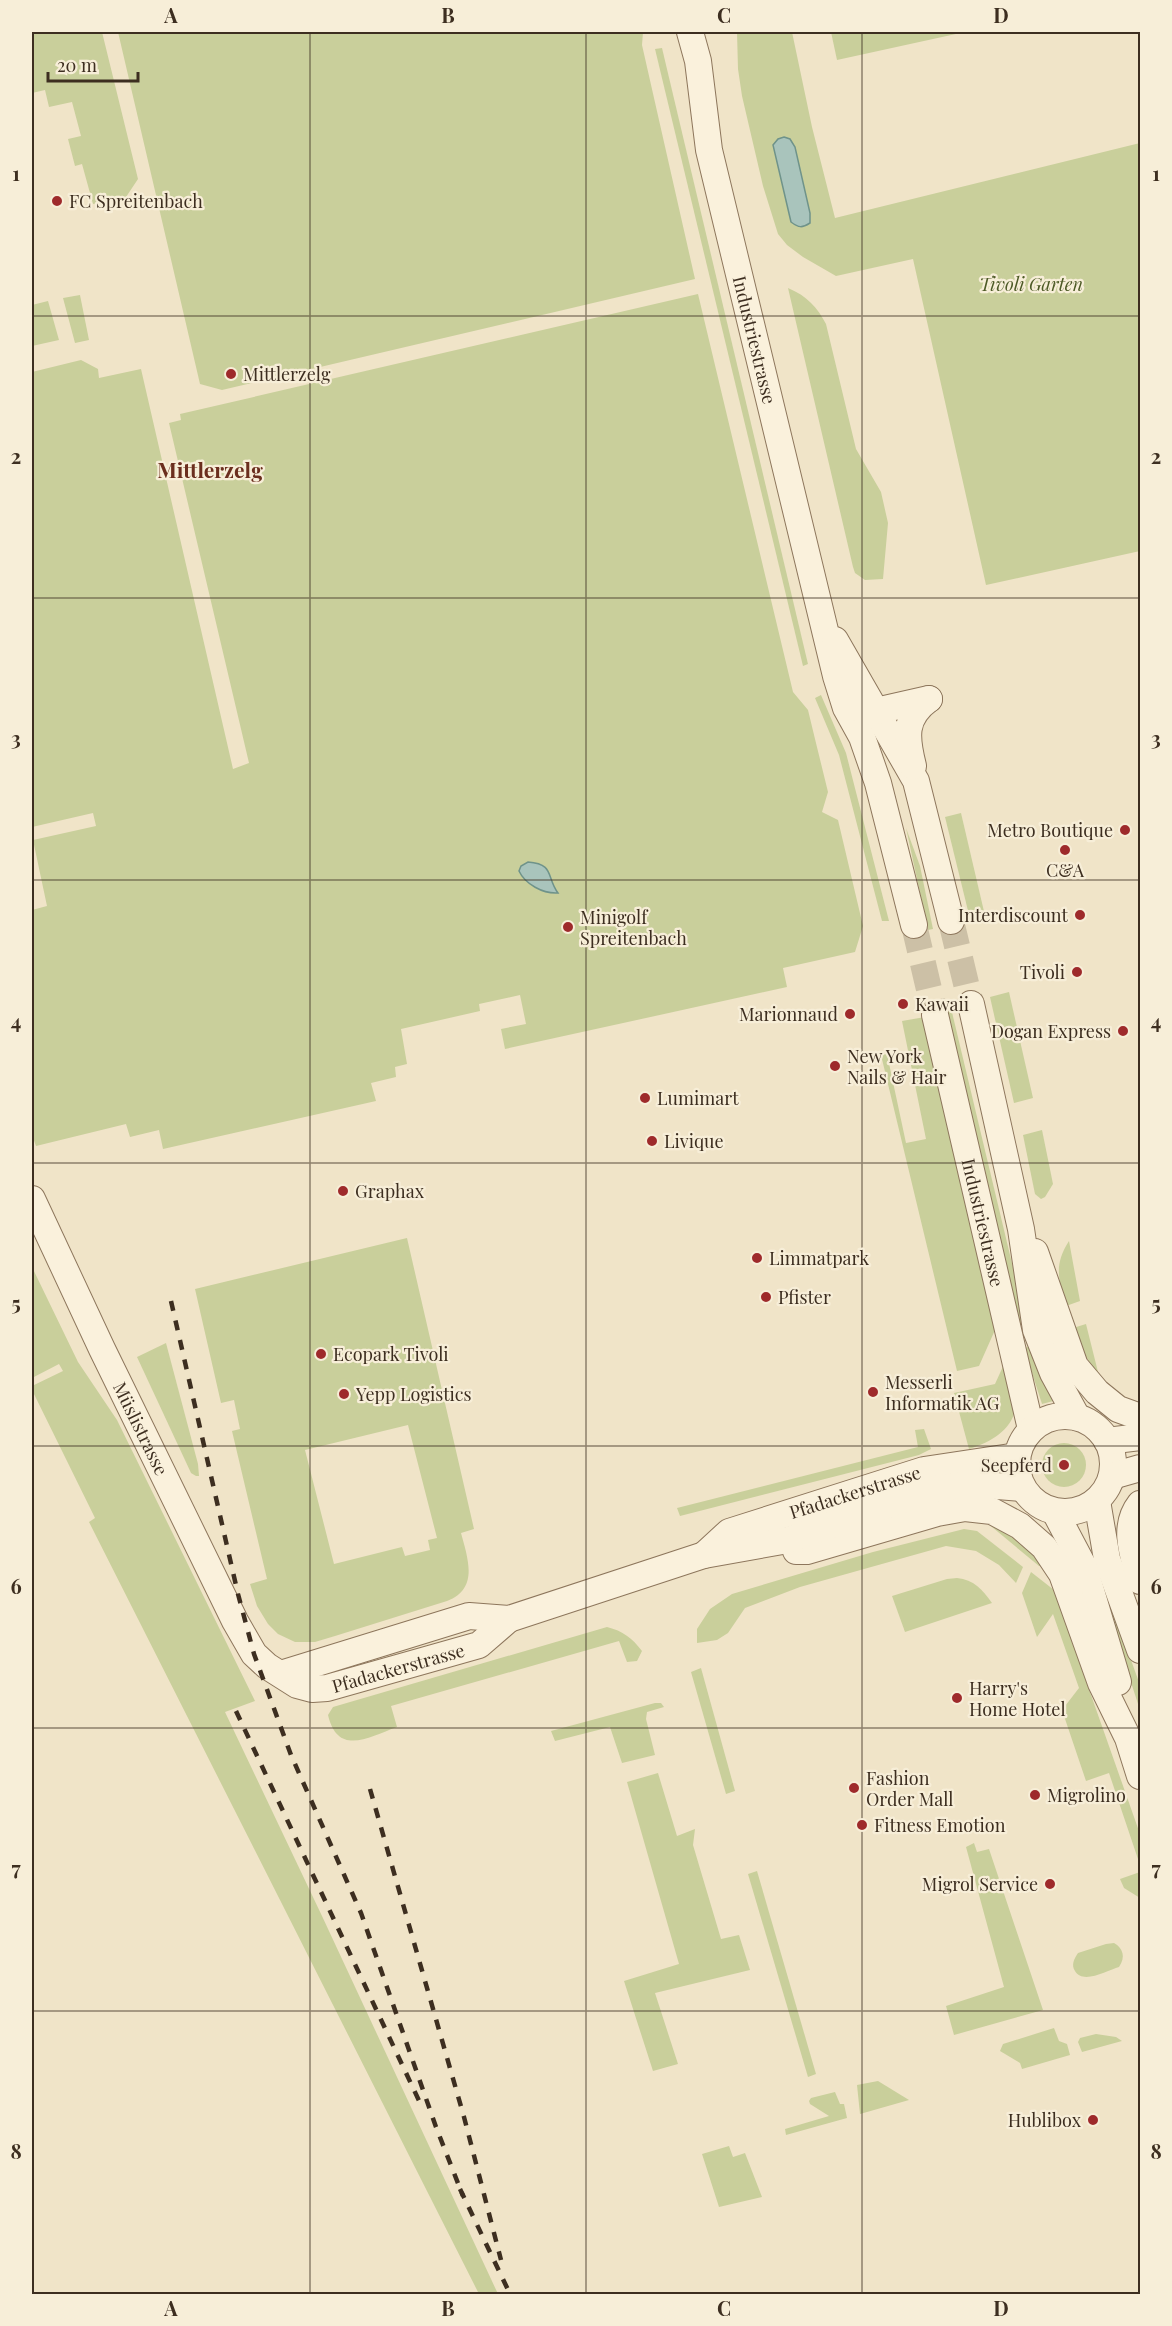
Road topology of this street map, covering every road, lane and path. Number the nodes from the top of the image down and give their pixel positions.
1 (690, 32) edge
2 (701, 32) edge
3 (698, 61) junction
4 (841, 667) junction
5 (929, 699) junction
6 (876, 711) junction
7 (862, 737) junction
8 (916, 781) junction
9 (951, 921) tunnel mouth
10 (914, 925) tunnel mouth
11 (971, 1004) tunnel mouth
12 (935, 1015) tunnel mouth
13 (32, 1199) edge
14 (1021, 1229) junction
15 (1140, 1417) edge
16 (1077, 1418) junction
17 (1031, 1429) junction
18 (1140, 1437) edge
19 (1107, 1441) junction
20 (1017, 1456) junction
21 (1140, 1467) edge
22 (1112, 1476) junction
23 (1022, 1488) junction
24 (1097, 1501) junction
25 (1137, 1508) edge
26 (1054, 1512) junction
27 (704, 1555) junction
28 (1140, 1581) edge
29 (1140, 1650) edge
30 (254, 1654) joint
31 (1128, 1738) junction
32 (1140, 1776) edge

1 - 3 street, Industriestrasse
2 - 3 street, Industriestrasse
3 - 4 street, Industriestrasse
4 - 5 street
4 - 6 street
4 - 7 street, Industriestrasse
5 - 6 street
5 - 8 street
6 - 7 street
6 - 8 street
7 - 10 street, Industriestrasse
8 - 9 street
11 - 14 street, Industriestrasse
12 - 17 street, Industriestrasse
13 - 30 street, Müslistrasse
14 - 15 street, Industriestrasse
14 - 16 street, Industriestrasse
16 - 17 street
16 - 19 street
17 - 20 street
18 - 19 street
19 - 22 street
20 - 23 street
20 - 27 street, Pfadackerstrasse
21 - 22 street
22 - 24 street
23 - 26 street
23 - 27 street, Pfadackerstrasse
24 - 26 street
24 - 29 street
25 - 28 street
26 - 31 street
27 - 30 street, Pfadackerstrasse
27 - 31 street, Pfadackerstrasse
31 - 32 street

